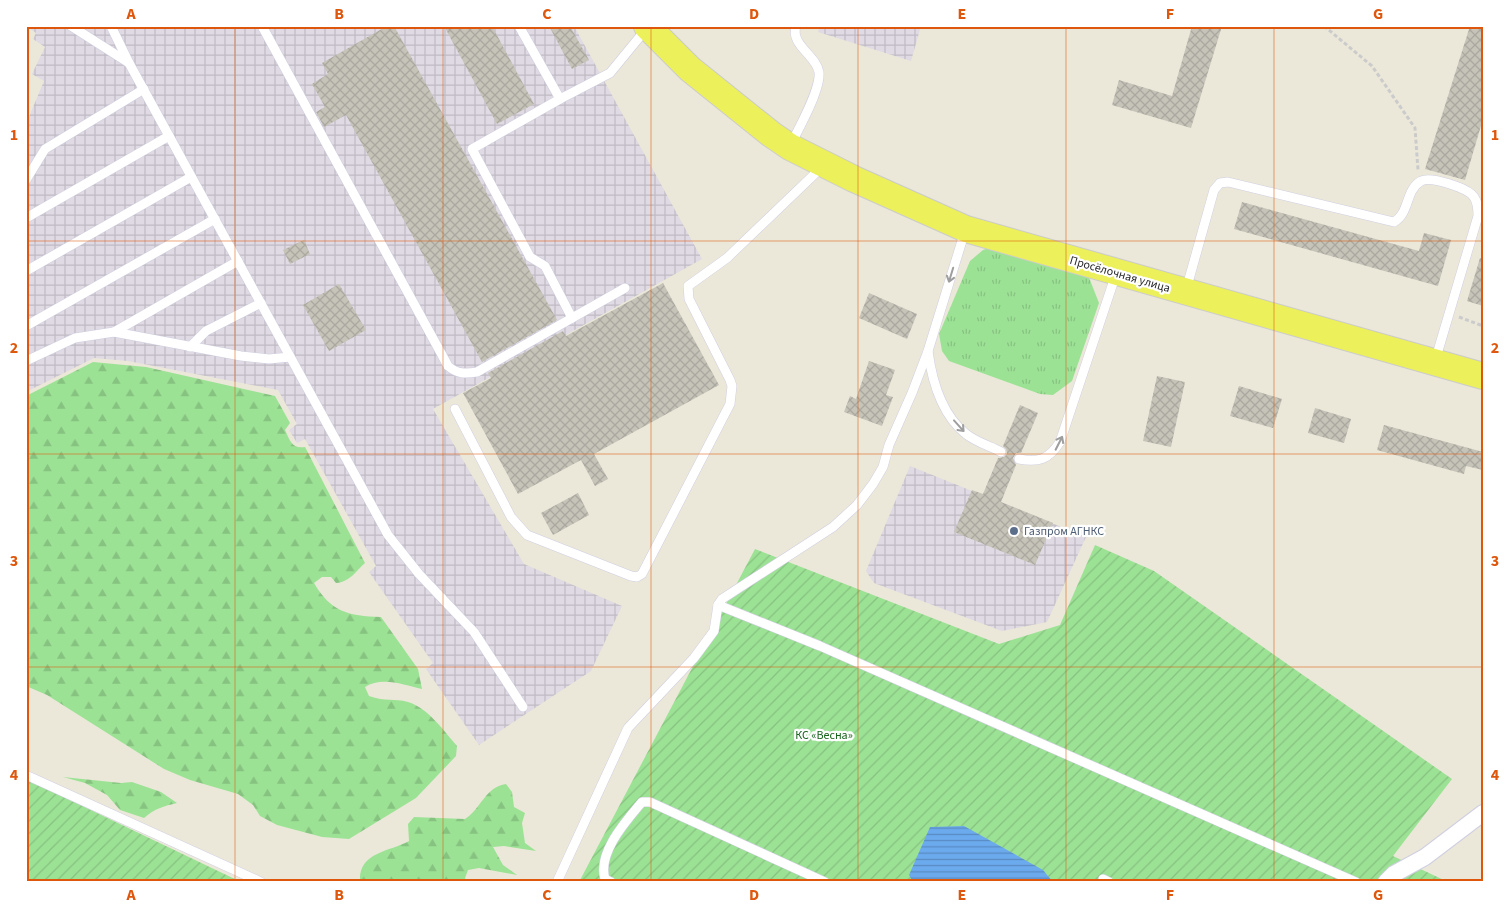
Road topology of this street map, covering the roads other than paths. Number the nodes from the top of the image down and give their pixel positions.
1 (71, 26) edge
2 (111, 26) edge
3 (262, 26) edge
4 (519, 26) edge
5 (796, 26) edge
6 (648, 27) edge
7 (129, 63) junction
8 (144, 89) junction
9 (560, 99) junction
10 (169, 136) junction
11 (781, 140) junction
12 (825, 164) junction
13 (191, 177) junction
14 (26, 180) edge
15 (26, 218) edge
16 (215, 219) junction
17 (966, 229) junction
18 (238, 261) junction
19 (26, 271) edge
20 (1116, 273) junction
21 (625, 288) dead end
22 (1186, 292) junction
23 (261, 302) junction
24 (572, 318) junction
25 (26, 326) edge
26 (114, 332) junction
27 (190, 347) junction
28 (928, 352) junction
29 (290, 357) junction
30 (26, 361) edge
31 (1434, 363) junction
32 (1483, 376) edge
33 (455, 409) dead end
34 (1001, 452) dead end
35 (1019, 459) dead end
36 (718, 606) junction
37 (523, 707) dead end
38 (26, 774) edge
39 (1483, 813) edge
40 (261, 882) edge
41 (557, 882) edge
42 (611, 882) edge
43 (826, 882) edge
44 (1356, 882) edge
45 (1386, 882) edge

1 - 7 lane
2 - 7 lane
3 - 24 lane
4 - 9 lane
5 - 11 lane
6 - 9 lane
6 - 11 main road, Просёлочная улица
7 - 8 lane
8 - 10 lane
8 - 14 lane
9 - 24 lane
10 - 13 lane
10 - 15 lane
11 - 12 main road, Просёлочная улица
12 - 17 main road, Просёлочная улица
12 - 33 lane
13 - 16 lane
13 - 19 lane
16 - 18 lane
16 - 25 lane
17 - 20 main road, Просёлочная улица
17 -> 28 lane
18 - 23 lane
18 - 26 lane
20 - 22 main road, Просёлочная улица
35 -> 20 lane
21 - 24 lane
22 - 31 main road, Просёлочная улица
22 - 31 lane
23 - 27 lane
23 - 29 lane
26 - 27 lane
26 - 30 lane
27 - 29 lane
28 -> 34 lane
28 - 36 lane
29 - 37 lane
31 - 32 main road, Просёлочная улица
36 - 41 lane
36 - 44 lane
38 - 40 lane
39 - 45 street
42 - 43 lane

